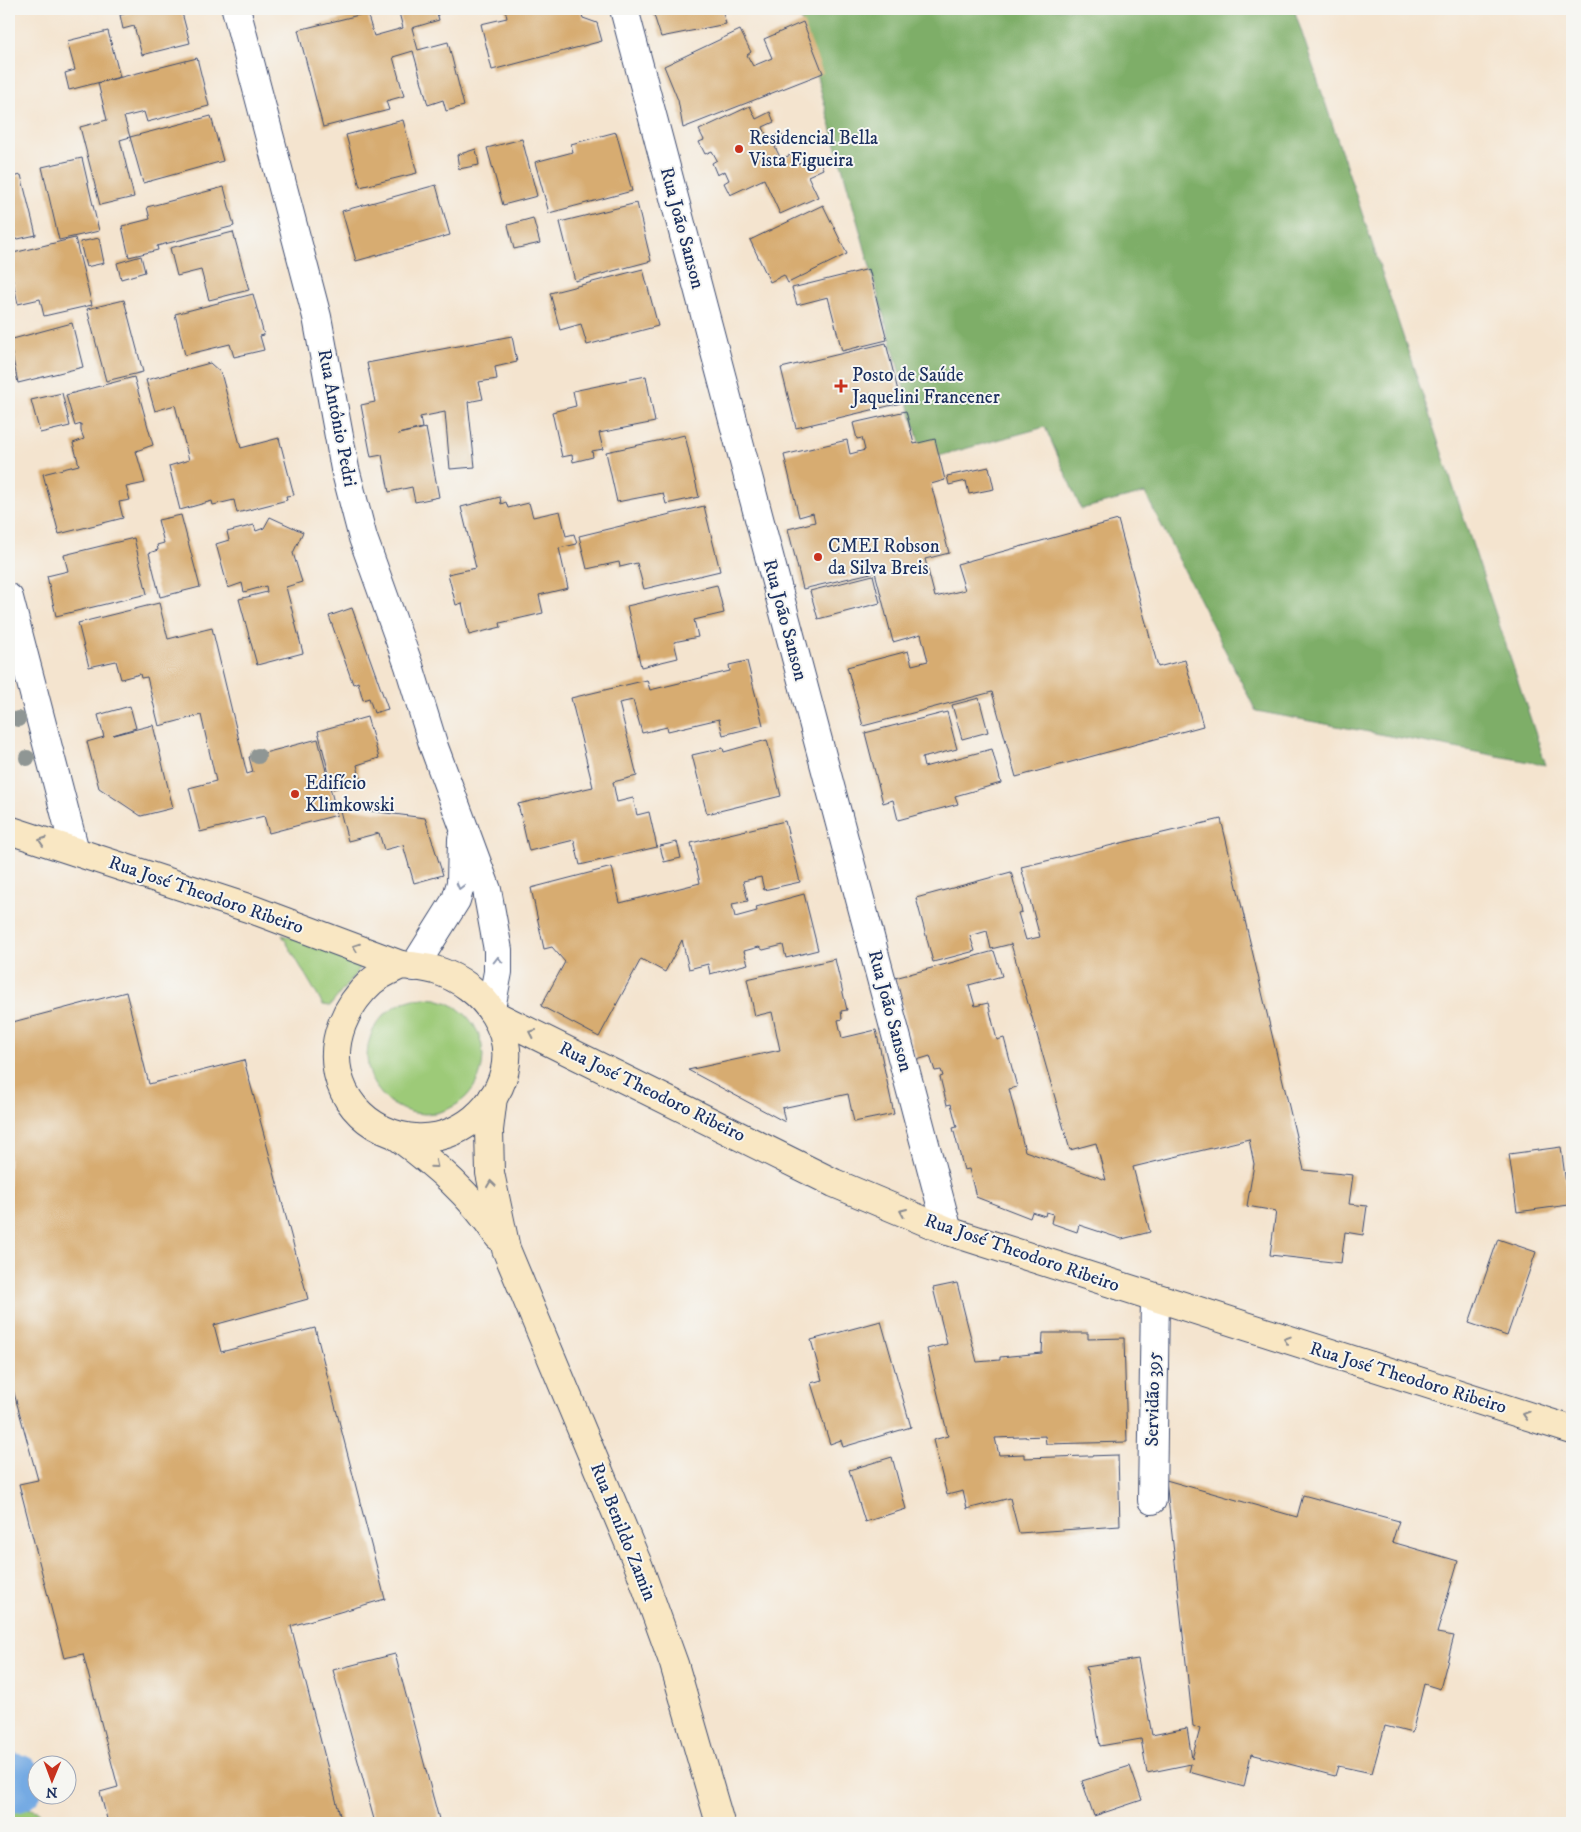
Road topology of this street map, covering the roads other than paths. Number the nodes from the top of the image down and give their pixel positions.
1 (236, 9) edge
2 (624, 9) edge
3 (9, 598) edge
4 (461, 820) junction
5 (9, 830) edge
6 (75, 851) junction
7 (408, 966) junction
8 (494, 1012) junction
9 (494, 1097) junction
10 (397, 1136) junction
11 (948, 1230) junction
12 (506, 1249) junction
13 (1155, 1298) junction
14 (1572, 1430) edge
15 (1152, 1500) dead end
16 (720, 1823) edge

1 - 4 street, Rua Antônio Pedri
2 - 11 street, Rua João Sanson
3 - 6 street
4 -> 7 street, Rua Antônio Pedri
8 -> 4 street, Rua Antônio Pedri
6 -> 5 main road, Rua José Theodoro Ribeiro
7 -> 6 main road, Rua José Theodoro Ribeiro
7 - 8 main road
7 - 10 main road
8 - 9 main road
11 -> 8 main road, Rua José Theodoro Ribeiro
9 - 10 main road
12 -> 9 main road, Rua Benildo Zamin
10 -> 12 main road, Rua Benildo Zamin
11 - 13 main road, Rua José Theodoro Ribeiro
12 - 16 main road, Rua Benildo Zamin
14 -> 13 main road, Rua José Theodoro Ribeiro
13 - 15 street, Servidão 395

